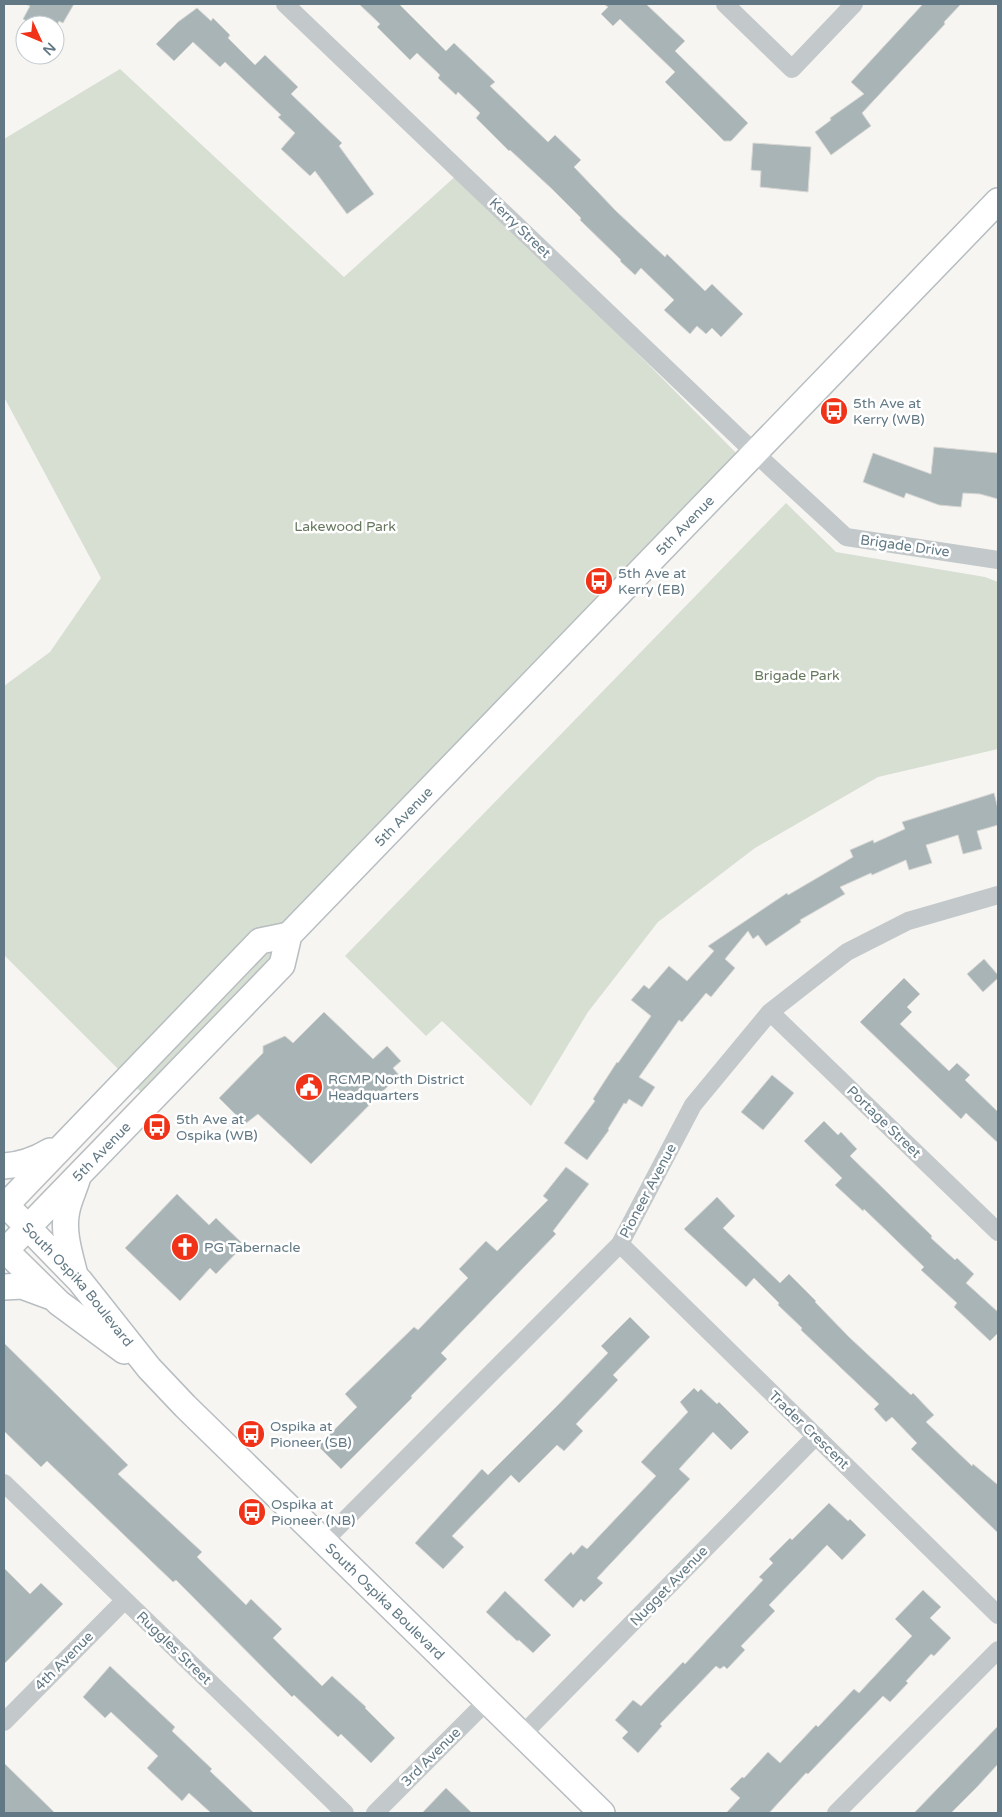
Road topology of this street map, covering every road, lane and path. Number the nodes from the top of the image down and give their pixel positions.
1 (285, 4) edge
2 (725, 4) edge
3 (854, 4) edge
4 (998, 202) edge
5 (755, 453) junction
6 (998, 560) edge
7 (998, 895) edge
8 (289, 935) junction
9 (770, 1012) junction
10 (68, 1140) junction
11 (4, 1166) edge
12 (80, 1173) junction
13 (4, 1205) edge
14 (27, 1227) junction
15 (998, 1232) edge
16 (620, 1244) junction
17 (4, 1250) edge
18 (75, 1276) junction
19 (4, 1287) edge
20 (54, 1298) junction
21 (149, 1368) junction
22 (816, 1436) junction
23 (4, 1483) edge
24 (324, 1541) junction
25 (124, 1600) junction
26 (998, 1615) edge
27 (998, 1650) edge
28 (487, 1701) junction
29 (4, 1722) edge
30 (522, 1735) junction
31 (345, 1813) edge
32 (375, 1813) edge
33 (602, 1813) edge
34 (836, 1813) edge

1 - 5 street, Kerry Street
2 - 3 street
4 - 5 main road, 5th Avenue
5 - 6 street, Brigade Drive
5 - 8 main road, 5th Avenue
7 - 9 street, Pioneer Avenue
8 - 10 main road
8 - 12 main road, 5th Avenue
9 - 15 street, Portage Street
9 - 16 street, Pioneer Avenue
10 - 11 main road
10 - 13 main road
12 - 14 main road, 5th Avenue
12 - 18 main road
13 - 14 main road, South Ospika Boulevard
14 - 17 main road, 5th Avenue
14 - 18 main road, South Ospika Boulevard
16 - 22 street, Trader Crescent
16 - 24 street, Pioneer Avenue
17 - 20 main road, South Ospika Boulevard
18 - 21 main road, South Ospika Boulevard
19 - 20 main road
20 - 21 main road, South Ospika Boulevard
21 - 24 main road, South Ospika Boulevard
22 - 26 street, Trader Crescent
22 - 30 street, Nugget Avenue
23 - 25 street, Ruggles Street
24 - 28 main road, South Ospika Boulevard
25 - 29 street, 4th Avenue
25 - 31 street, Ruggles Street
27 - 34 street
28 - 30 main road, South Ospika Boulevard
28 - 32 street, 3rd Avenue
30 - 33 main road, South Ospika Boulevard

